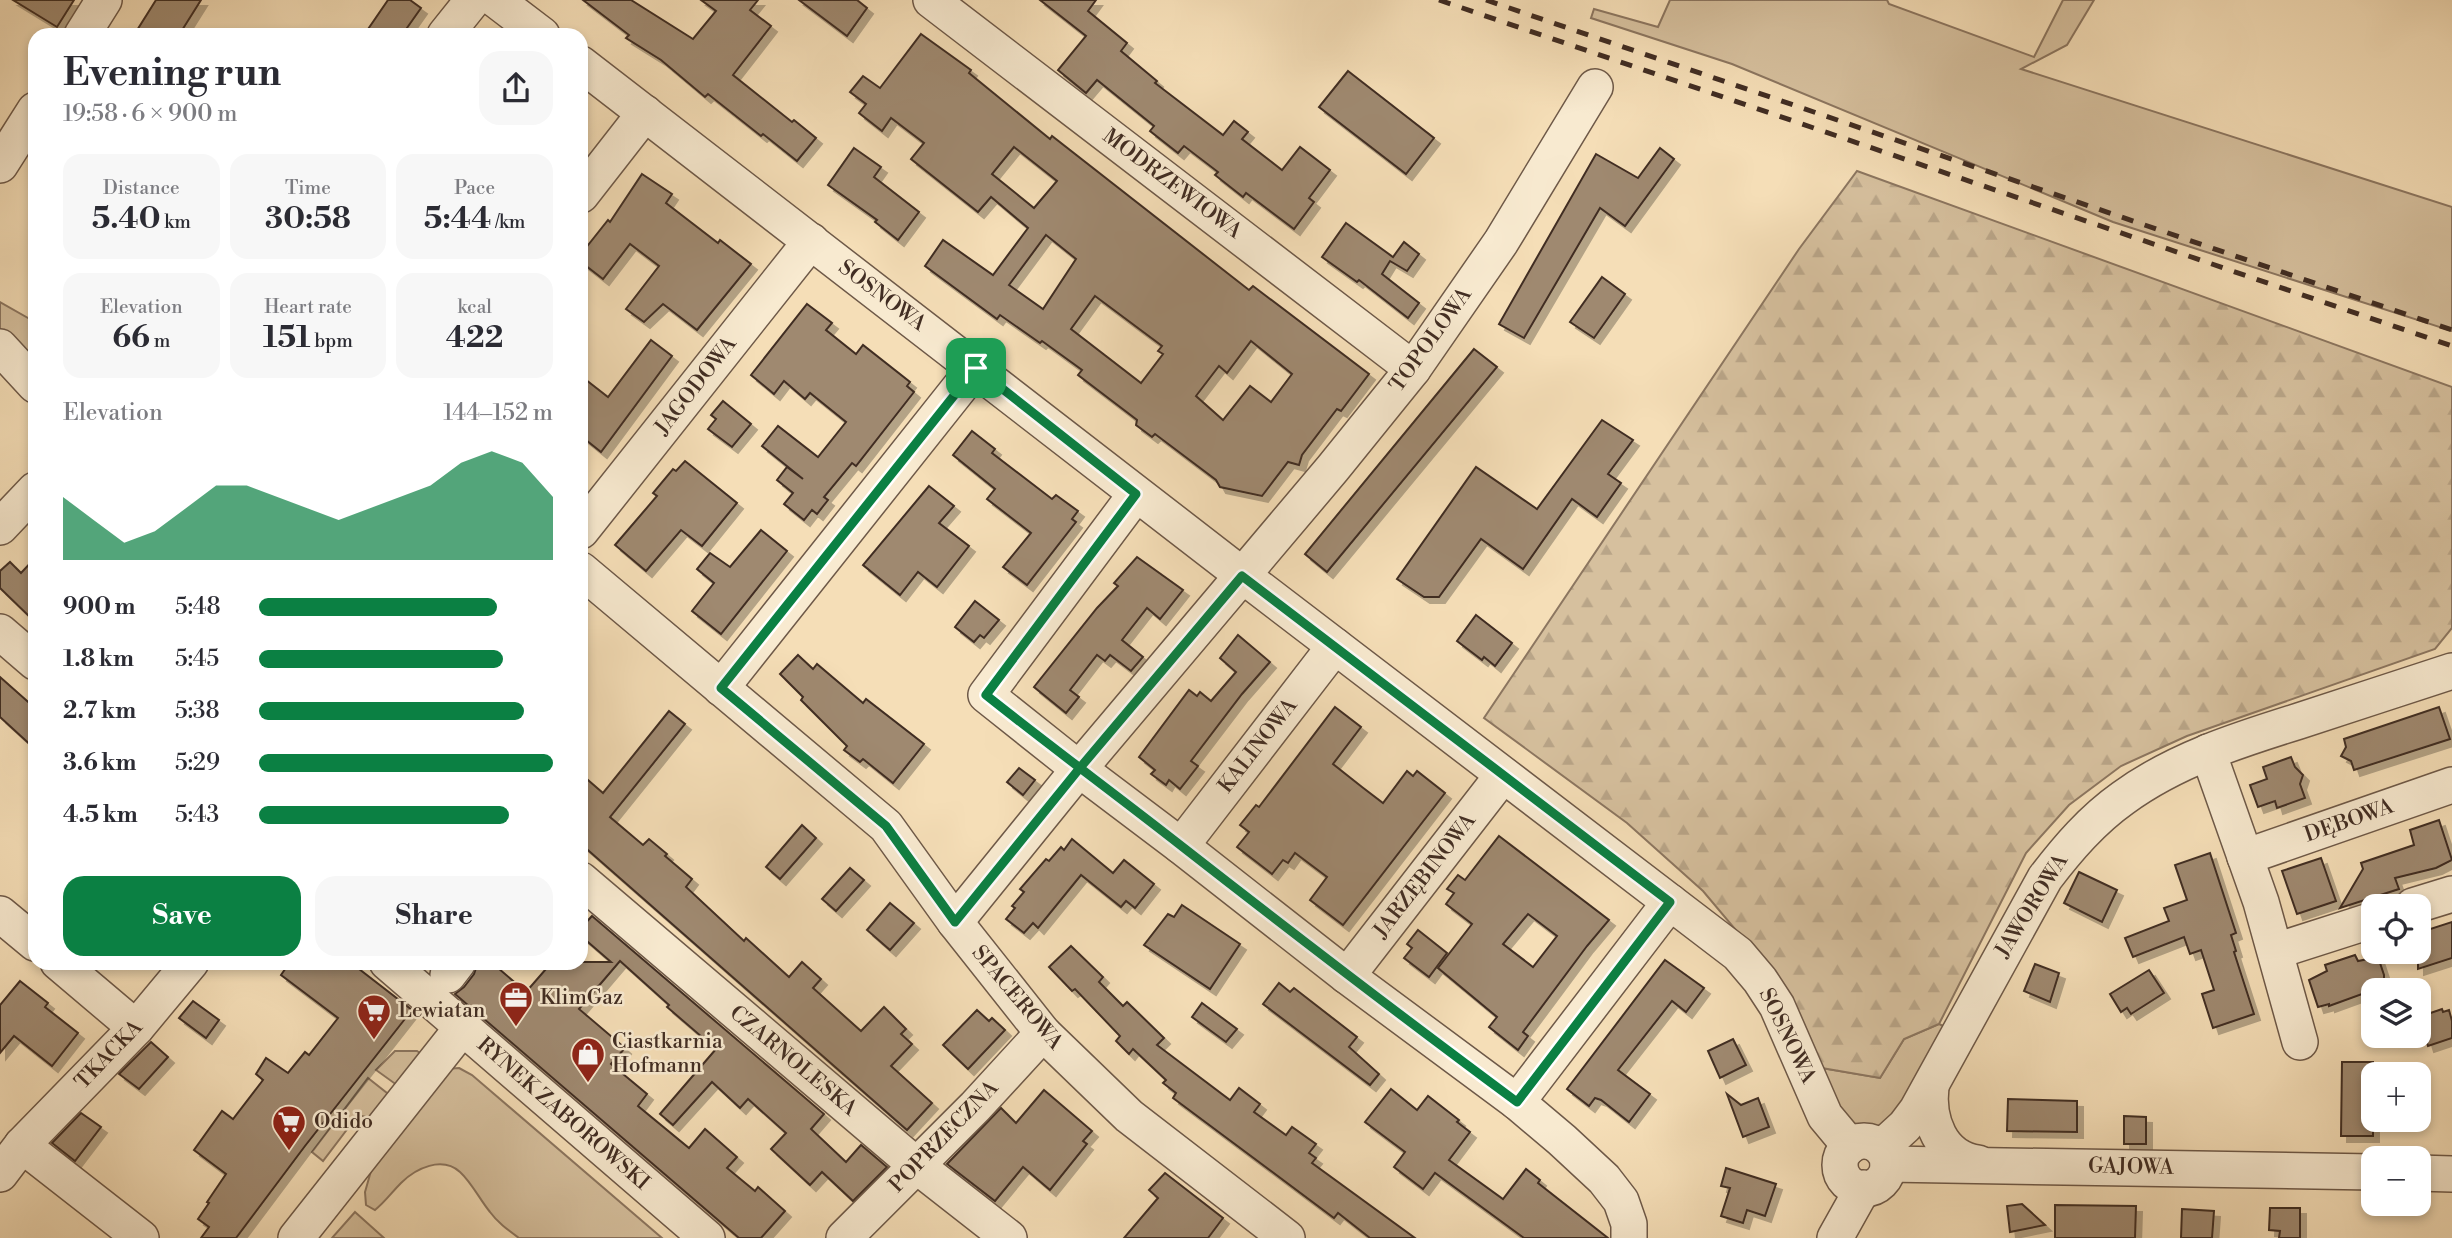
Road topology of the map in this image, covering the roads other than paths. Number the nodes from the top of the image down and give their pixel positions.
1 (104, 0) edge
2 (473, 0) edge
3 (496, 0) edge
4 (931, 0) edge
5 (86, 28) edge
6 (451, 28) edge
7 (533, 28) edge
8 (588, 69) edge
9 (1595, 87) dead end
10 (645, 113) junction
11 (28, 121) edge
12 (0, 165) edge
13 (588, 186) edge
14 (811, 241) junction
15 (0, 347) edge
16 (976, 368) junction
17 (1413, 369) junction
18 (28, 377) edge
19 (1136, 494) junction
20 (28, 497) edge
21 (588, 522) edge
22 (0, 527) edge
23 (588, 576) edge
24 (1242, 576) junction
25 (0, 632) edge
26 (1335, 646) junction
27 (28, 656) edge
28 (2452, 671) edge
29 (721, 688) junction
30 (2208, 752) junction
31 (1079, 769) junction
32 (1503, 775) junction
33 (2452, 785) edge
34 (1181, 846) junction
35 (2245, 857) junction
36 (588, 886) edge
37 (2452, 894) edge
38 (2431, 900) edge
39 (1670, 902) junction
40 (0, 914) edge
41 (955, 922) junction
42 (2361, 924) edge
43 (28, 937) edge
44 (2276, 951) junction
45 (67, 970) edge
46 (184, 970) edge
47 (396, 970) edge
48 (1347, 976) junction
49 (136, 1028) junction
50 (462, 1028) junction
51 (1043, 1033) junction
52 (2300, 1042) dead end
53 (1931, 1086) junction
54 (1517, 1102) junction
55 (22, 1145) junction
56 (1873, 1153) junction
57 (1988, 1164) junction
58 (917, 1166) junction
59 (2361, 1172) edge
60 (2431, 1173) edge
61 (0, 1174) edge
62 (2452, 1174) edge
63 (141, 1238) edge
64 (296, 1238) edge
65 (707, 1238) edge
66 (844, 1238) edge
67 (1009, 1238) edge
68 (1287, 1238) edge
69 (1629, 1238) edge
70 (1835, 1238) edge

1 - 5 street
2 - 6 street
3 - 7 street
4 - 17 street, MODRZEWIOWA
8 - 10 street, SOSNOWA
9 - 17 street, TOPOLOWA
10 - 13 street
10 - 14 street, SOSNOWA
11 - 12 street
14 - 16 street, SOSNOWA
14 - 21 street, JAGODOWA
15 - 18 street
16 - 19 street, SOSNOWA
16 - 29 street
17 - 24 street, TOPOLOWA
19 - 24 street, SOSNOWA
19 - 31 street
20 - 22 street
23 - 29 street, SPACEROWA
24 - 26 street, SOSNOWA
24 - 31 street, TOPOLOWA
25 - 27 street
26 - 32 street, SOSNOWA
26 - 34 street, KALINOWA
28 - 30 street, JAWOROWA
29 - 41 street, SPACEROWA
30 - 35 street
30 - 53 street, JAWOROWA
31 - 34 street
31 - 41 street, TOPOLOWA
32 - 39 street, SOSNOWA
32 - 48 street, JARZĘBINOWA
33 - 35 street, DĘBOWA
34 - 48 street
35 - 44 street
36 - 58 street, CZARNOLESKA
37 - 38 street
39 - 54 street
39 - 56 street, SOSNOWA
40 - 43 street
41 - 51 street, SPACEROWA
42 - 44 street
44 - 52 street
45 - 49 street
46 - 49 street, TKACKA
47 - 50 street
48 - 54 street
49 - 55 street, TKACKA
50 - 64 street, RYNEK ZABOROWSKI
50 - 65 street, RYNEK ZABOROWSKI
51 - 58 street, POPRZECZNA
51 - 68 street, SPACEROWA
53 - 56 street, JAWOROWA
53 - 57 street
54 - 69 street
55 - 61 street, TKACKA
55 - 63 street
56 - 57 street, GAJOWA
56 - 70 street
57 - 59 street, GAJOWA
58 - 66 street, POPRZECZNA
58 - 67 street, CZARNOLESKA
60 - 62 street

